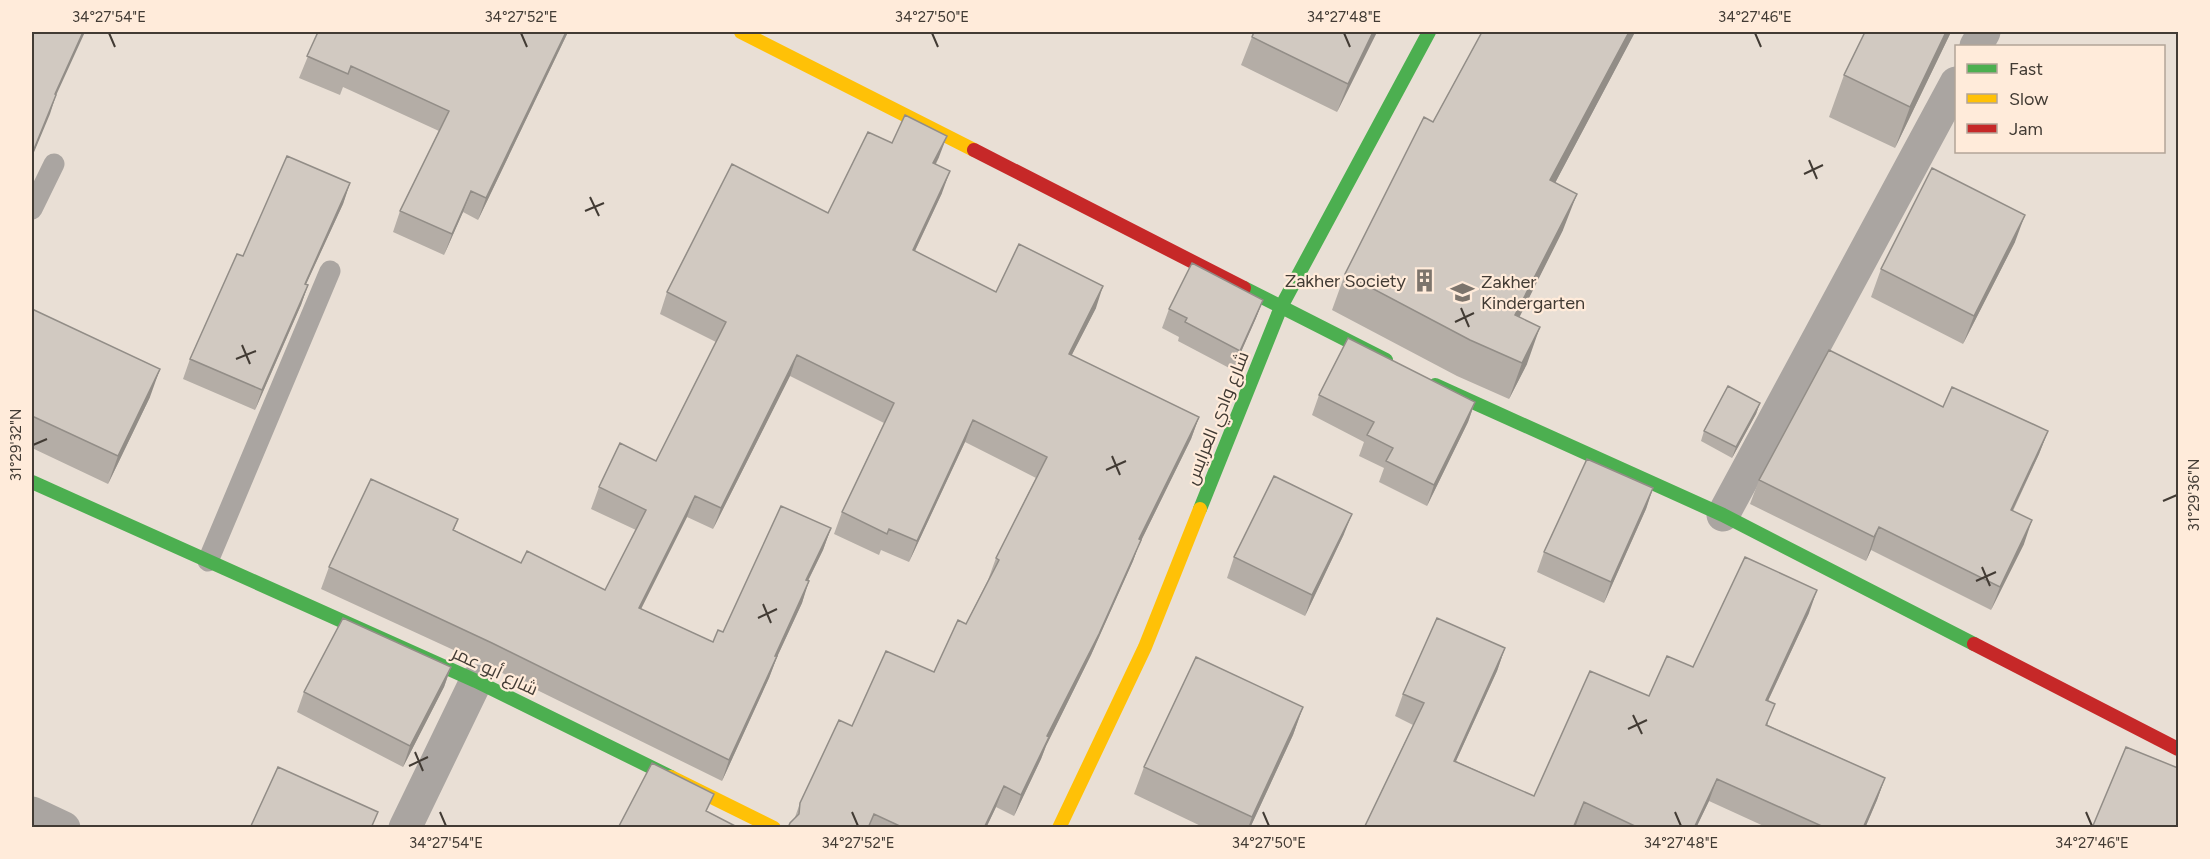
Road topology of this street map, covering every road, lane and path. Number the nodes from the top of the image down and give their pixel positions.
1 (741, 32) edge
2 (1429, 32) edge
3 (1955, 85) edge
4 (54, 164) dead end
5 (32, 209) edge
6 (330, 271) dead end
7 (1281, 307) junction
8 (1397, 366) edge
9 (1418, 376) edge
10 (32, 482) edge
11 (1723, 515) junction
12 (208, 561) junction
13 (476, 681) junction
14 (2178, 749) edge
15 (32, 813) edge
16 (64, 828) edge
17 (405, 828) edge
18 (774, 828) edge
19 (1059, 828) edge

1 - 7 street
2 - 7 street, شارع وادي العرايس
3 - 11 street
4 - 5 lane
6 - 12 lane
7 - 8 street
7 - 19 street, شارع وادي العرايس
9 - 11 street
10 - 12 street, شارع أبو عمر
11 - 14 street
12 - 13 street, شارع أبو عمر
13 - 17 street
13 - 18 street, شارع أبو عمر
15 - 16 street

